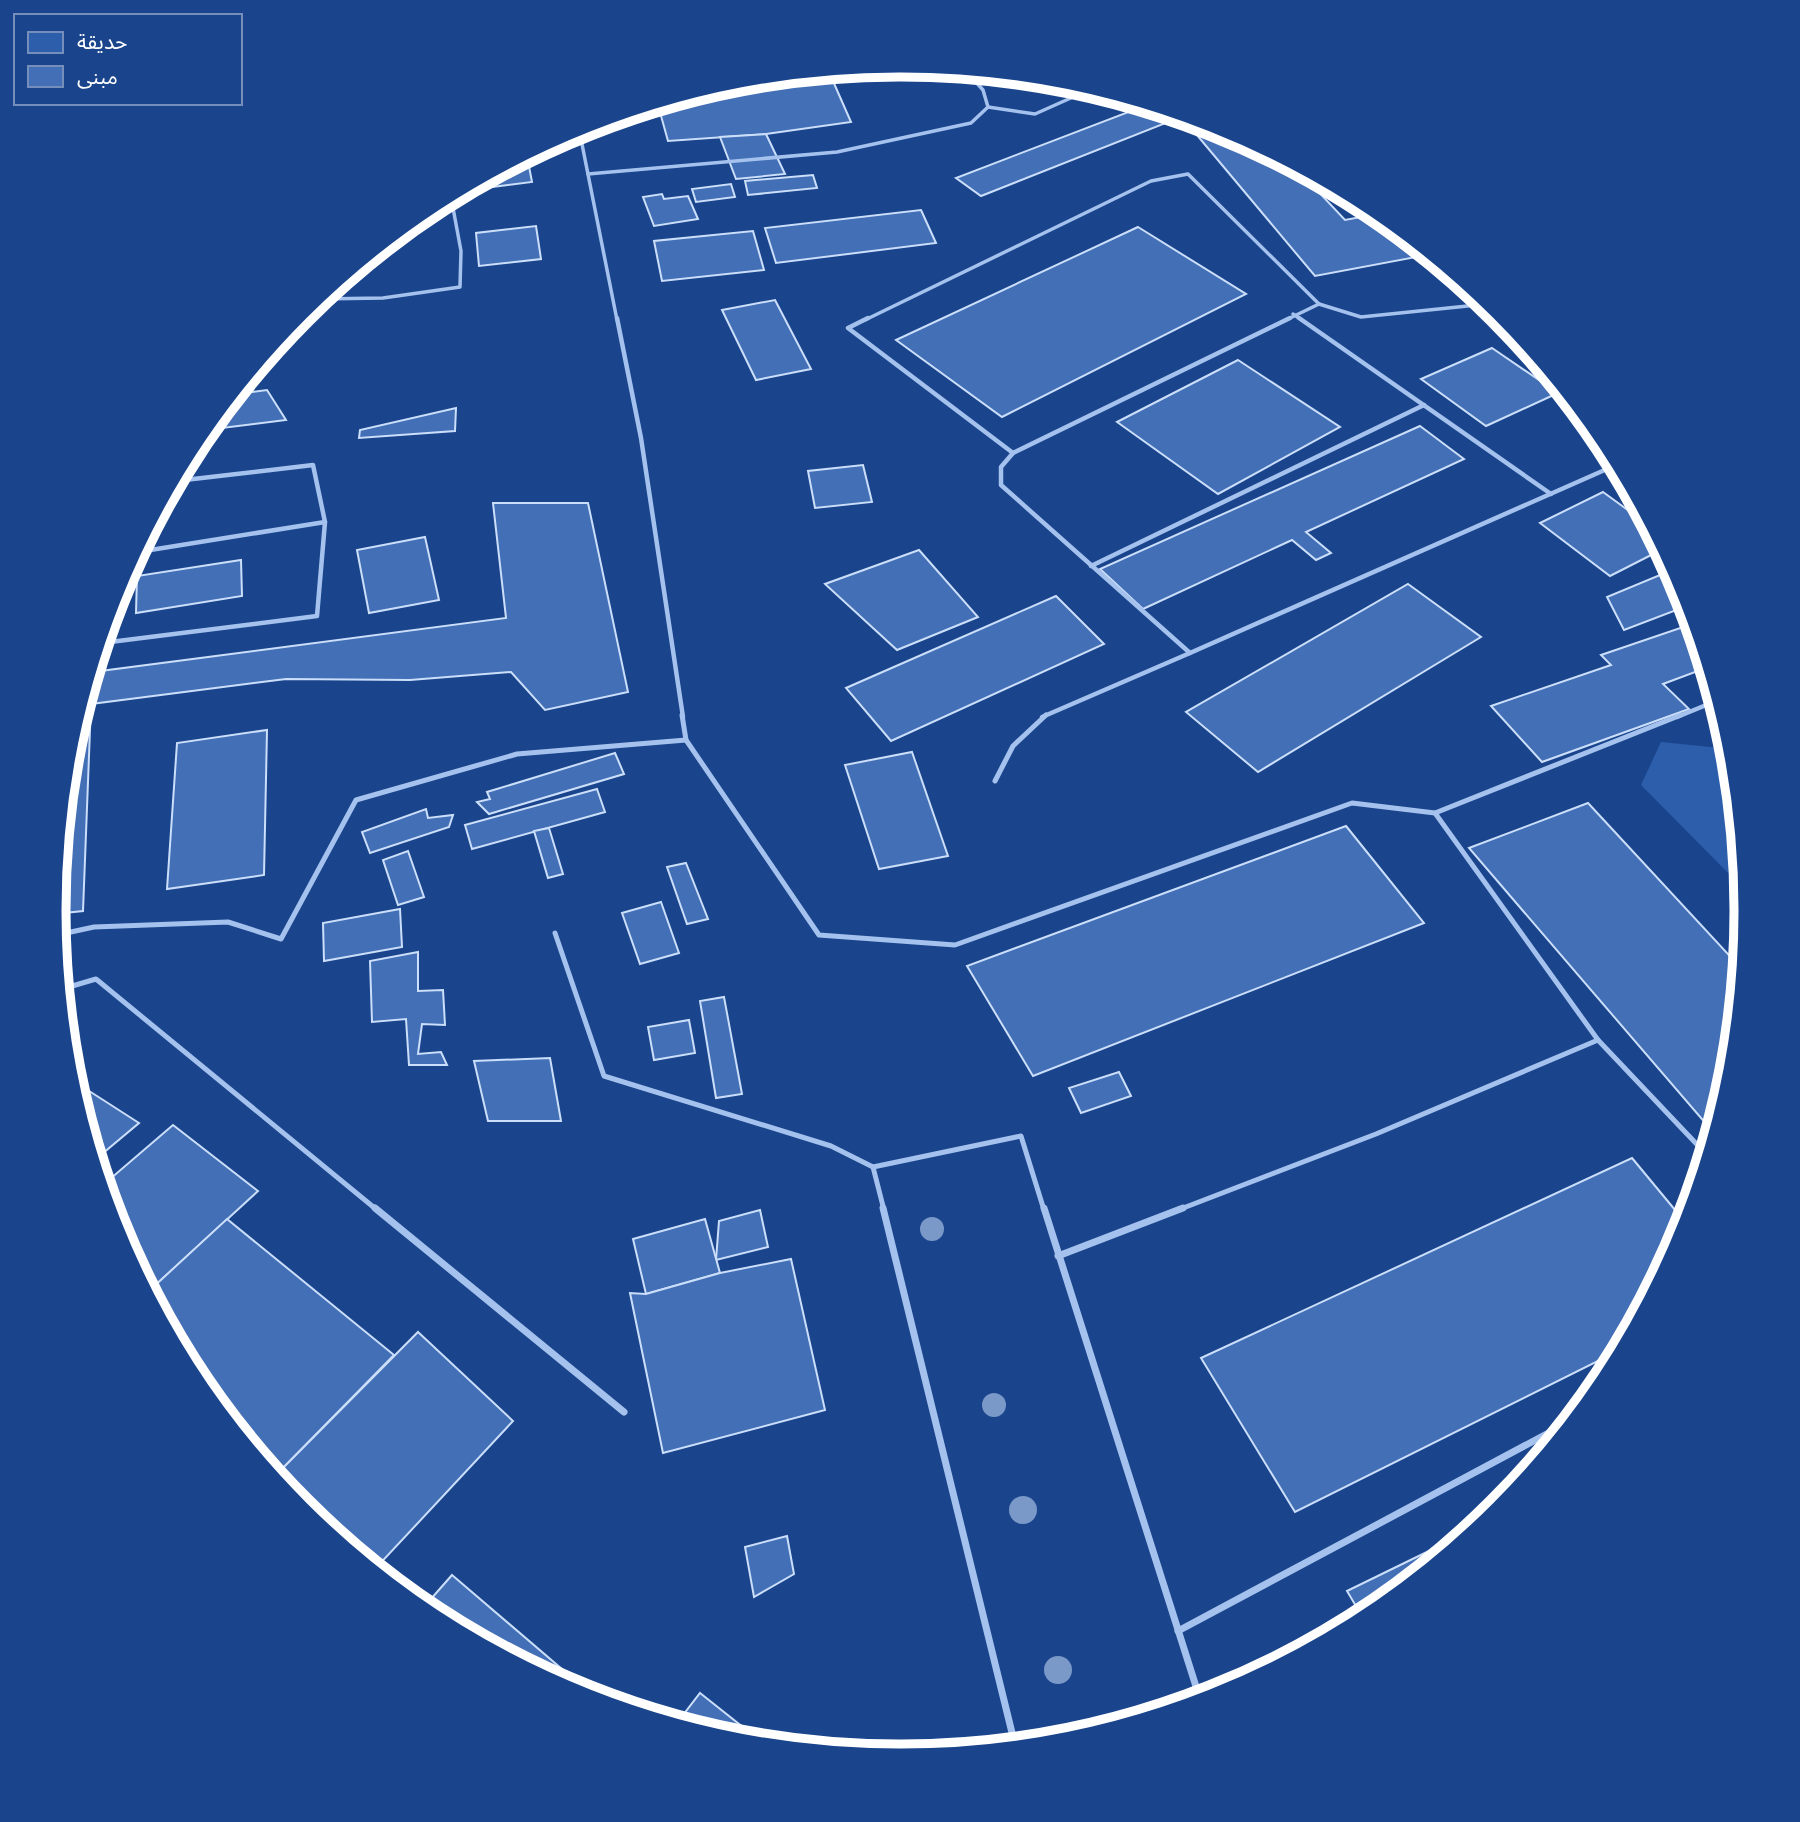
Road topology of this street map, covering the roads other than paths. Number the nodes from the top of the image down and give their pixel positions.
1 (975, 81) edge
2 (1074, 97) edge
3 (988, 107) junction
4 (581, 141) edge
5 (588, 174) junction
6 (453, 208) edge
7 (335, 299) edge
8 (1319, 304) junction
9 (1472, 306) edge
10 (1293, 314) junction
11 (1424, 405) junction
12 (1013, 453) junction
13 (1606, 469) edge
14 (187, 480) edge
15 (1551, 494) junction
16 (325, 522) junction
17 (148, 550) edge
18 (1091, 566) junction
19 (111, 642) edge
20 (1190, 653) junction
21 (1707, 705) edge
22 (687, 740) junction
23 (995, 781) dead end
24 (1435, 813) junction
25 (67, 933) edge
26 (555, 933) dead end
27 (70, 987) edge
28 (1598, 1040) junction
29 (1699, 1147) edge
30 (873, 1167) junction
31 (1058, 1256) junction
32 (624, 1412) dead end
33 (1550, 1432) edge
34 (1178, 1631) junction
35 (1197, 1689) edge
36 (1013, 1736) edge

1 - 3 lane
2 - 3 lane
3 - 5 lane
4 - 5 lane
5 - 22 lane
6 - 7 lane
8 - 9 lane
8 - 10 lane
8 - 12 lane
10 - 11 lane
10 - 12 lane
11 - 15 lane
11 - 18 lane
12 - 18 lane
13 - 15 lane
14 - 16 lane
15 - 20 lane
16 - 17 lane
16 - 19 lane
18 - 20 lane
20 - 23 lane
21 - 24 lane
22 - 24 lane
22 - 25 lane
24 - 28 lane
26 - 30 lane
27 - 32 lane
28 - 29 lane
28 - 31 lane
30 - 31 lane
30 - 36 lane
31 - 34 lane
33 - 34 lane
34 - 35 lane

